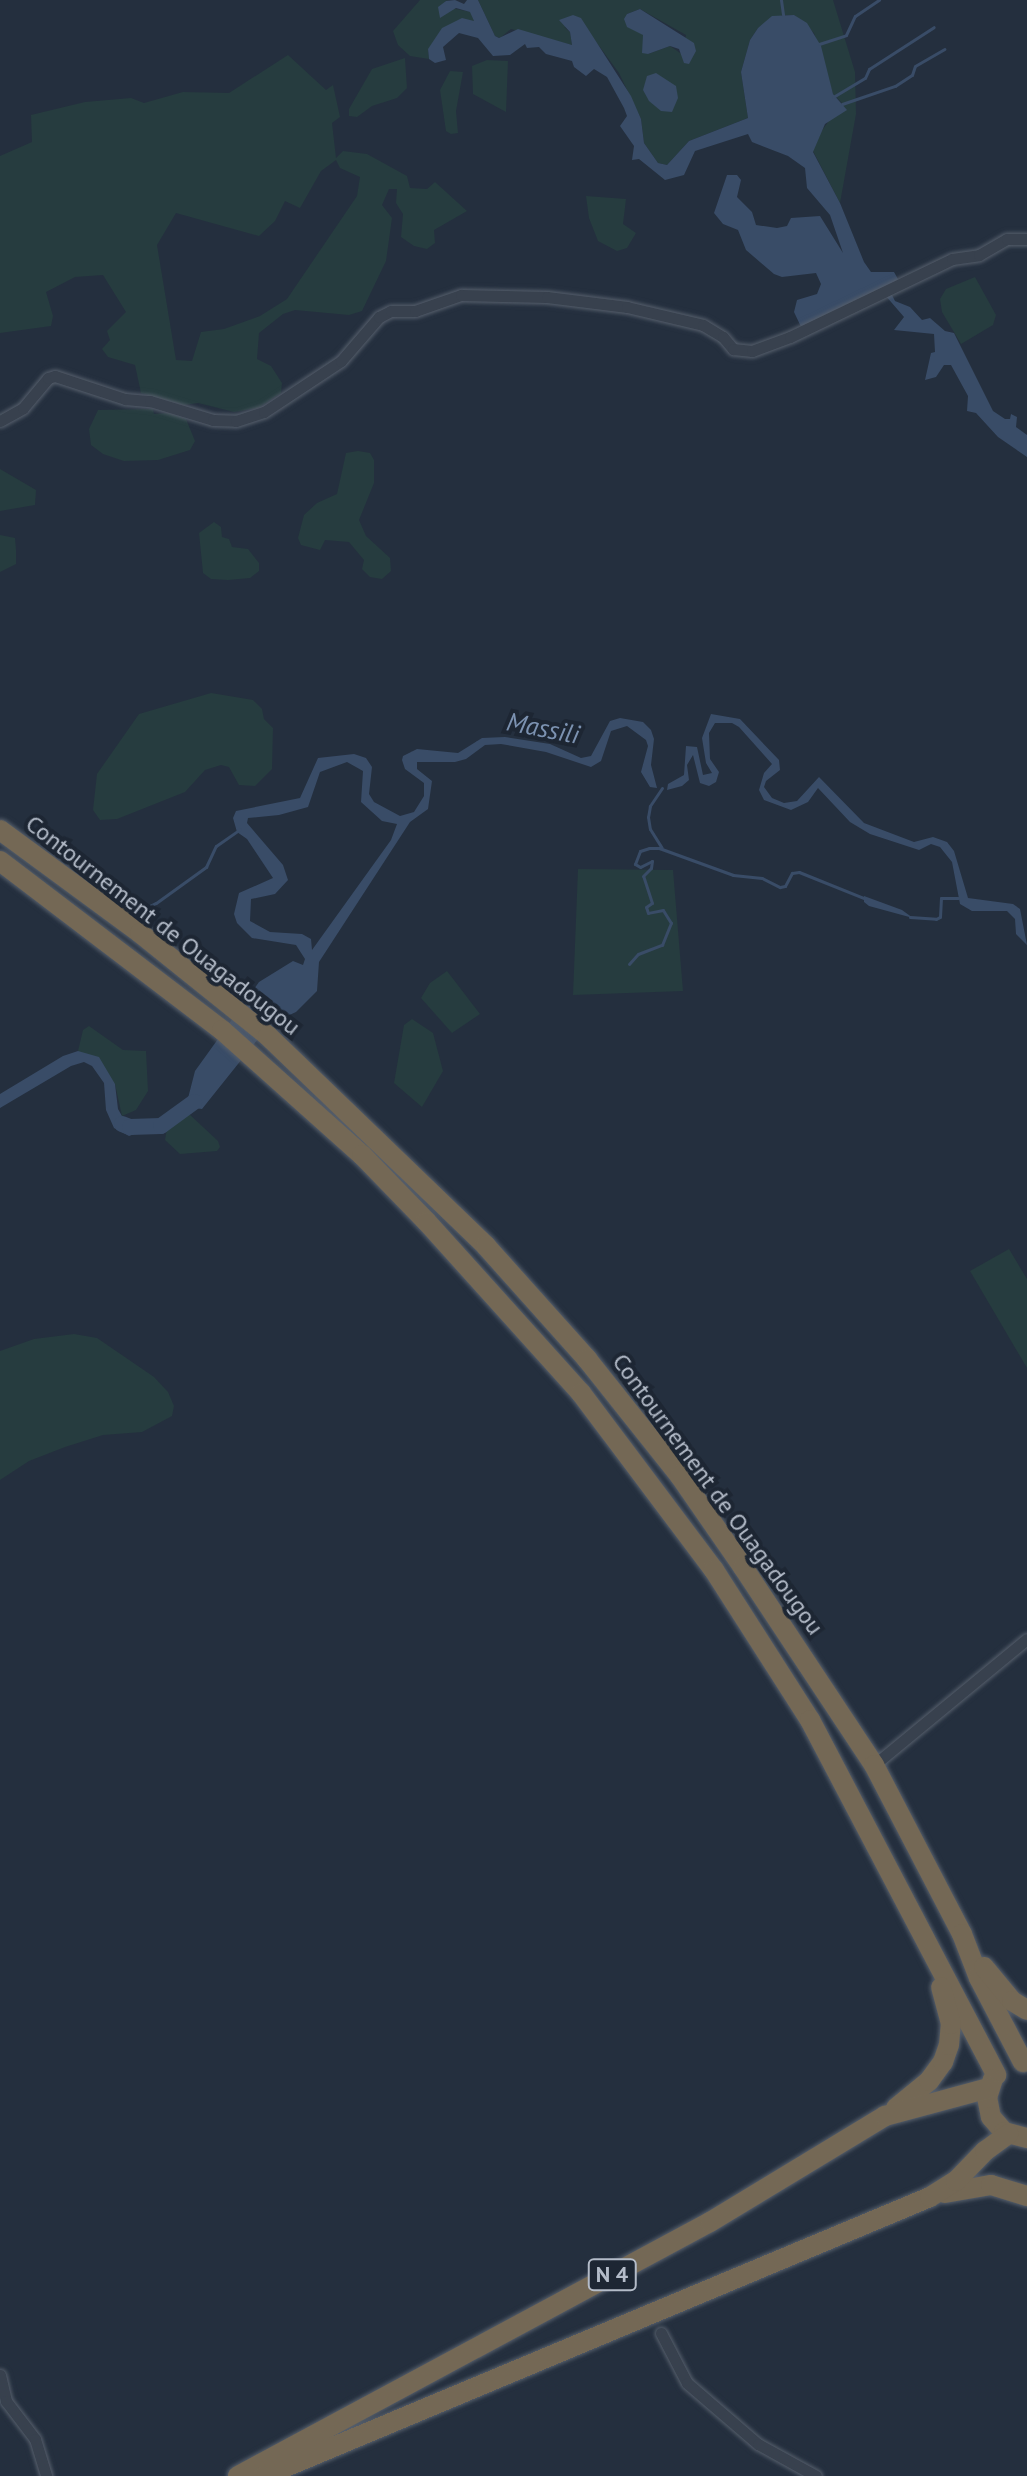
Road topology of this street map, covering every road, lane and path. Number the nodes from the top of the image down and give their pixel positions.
1 (1027, 239) edge
2 (0, 421) edge
3 (0, 830) edge
4 (0, 861) edge
5 (1026, 1639) edge
6 (874, 1765) junction
7 (962, 1934) junction
8 (929, 1949) junction
9 (1027, 2010) edge
10 (1025, 2062) edge
11 (992, 2081) junction
12 (885, 2116) junction
13 (1018, 2136) edge
14 (1027, 2196) edge
15 (930, 2197) junction
16 (661, 2333) dead end
17 (0, 2375) edge
18 (46, 2476) edge
19 (238, 2476) edge
20 (264, 2476) edge
21 (816, 2476) edge

1 - 2 street
3 - 6 highway, Contournement de Ouagadougou
4 - 8 highway, Contournement de Ouagadougou
5 - 6 street
6 - 7 highway, Contournement de Ouagadougou
7 - 9 highway
7 - 10 highway, Contournement de Ouagadougou
8 - 11 highway, Contournement de Ouagadougou
8 - 12 highway
10 - 11 highway, N 4
11 - 12 highway, N 4
11 - 13 highway, N 4
12 - 19 highway, N 4
13 - 15 highway, N 4
14 - 15 highway
15 - 20 highway, N 4
16 - 21 street
17 - 18 street

